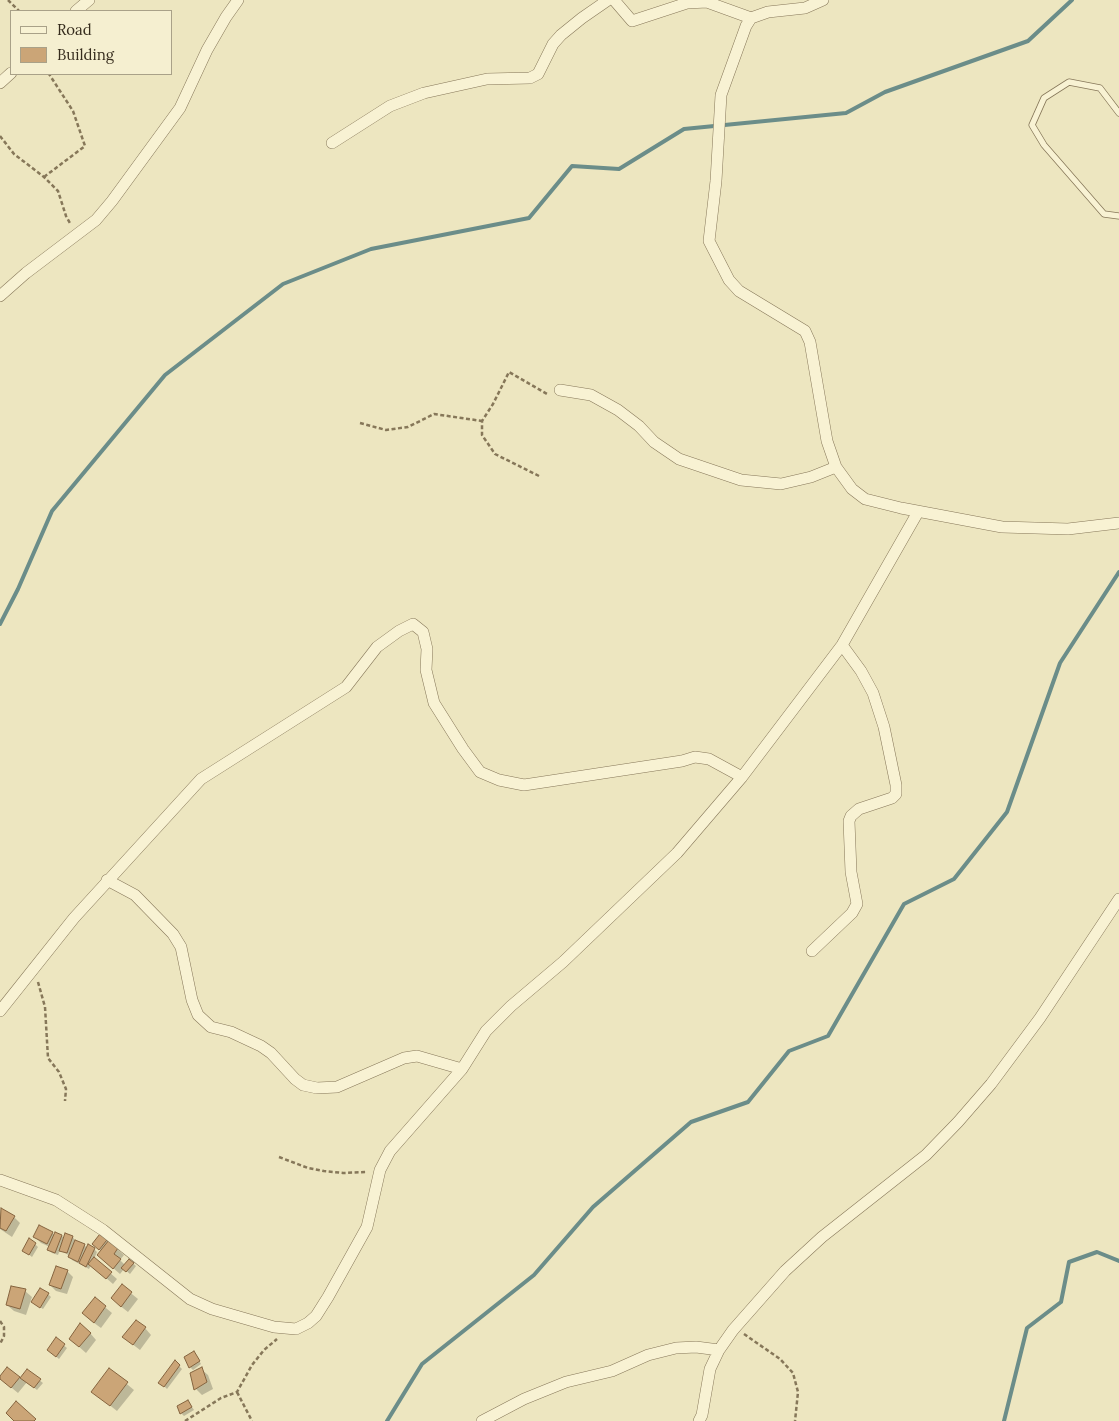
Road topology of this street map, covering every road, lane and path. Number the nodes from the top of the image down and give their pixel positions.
1 (8, 0) edge
2 (89, 0) edge
3 (238, 0) edge
4 (608, 0) edge
5 (614, 0) edge
6 (823, 0) edge
7 (18, 10) edge
8 (77, 10) edge
9 (751, 18) junction
10 (10, 74) edge
11 (50, 75) edge
12 (0, 83) edge
13 (1119, 113) edge
14 (0, 136) edge
15 (332, 143) dead end
16 (44, 177) junction
17 (1119, 216) edge
18 (76, 236) junction
19 (1, 294) edge
20 (560, 390) joint
21 (482, 420) junction
22 (360, 423) dead end
23 (836, 467) junction
24 (539, 476) dead end
25 (918, 512) junction
26 (1119, 522) edge
27 (842, 645) junction
28 (742, 777) junction
29 (107, 880) junction
30 (1119, 898) edge
31 (812, 951) dead end
32 (34, 968) junction
33 (0, 1011) edge
34 (462, 1069) junction
35 (65, 1101) dead end
36 (279, 1157) dead end
37 (380, 1170) junction
38 (0, 1180) edge
39 (0, 1321) edge
40 (286, 1328) junction
41 (735, 1328) junction
42 (0, 1344) edge
43 (719, 1350) junction
44 (237, 1392) junction
45 (186, 1421) edge
46 (252, 1421) edge
47 (482, 1421) edge
48 (699, 1421) edge
49 (795, 1421) edge

1 - 7 path
2 - 8 street
3 - 18 street
4 - 15 street
5 - 9 street
6 - 9 street
9 - 23 street
10 - 12 street
11 - 16 path
13 - 17 lane
14 - 16 path
16 - 18 path
18 - 19 street
20 - 21 path
20 - 23 street
21 - 22 path
21 - 24 path
23 - 25 street
25 - 26 street
25 - 27 street
27 - 28 street
27 - 31 street
28 - 29 street
28 - 34 street
29 - 32 street
29 - 34 street
30 - 41 street
32 - 33 street
32 - 35 path
34 - 37 street
36 - 37 path
37 - 40 street
38 - 40 street
39 - 42 path
40 - 44 path
41 - 43 street
41 - 49 path
43 - 47 street
43 - 48 street
44 - 45 path
44 - 46 path

